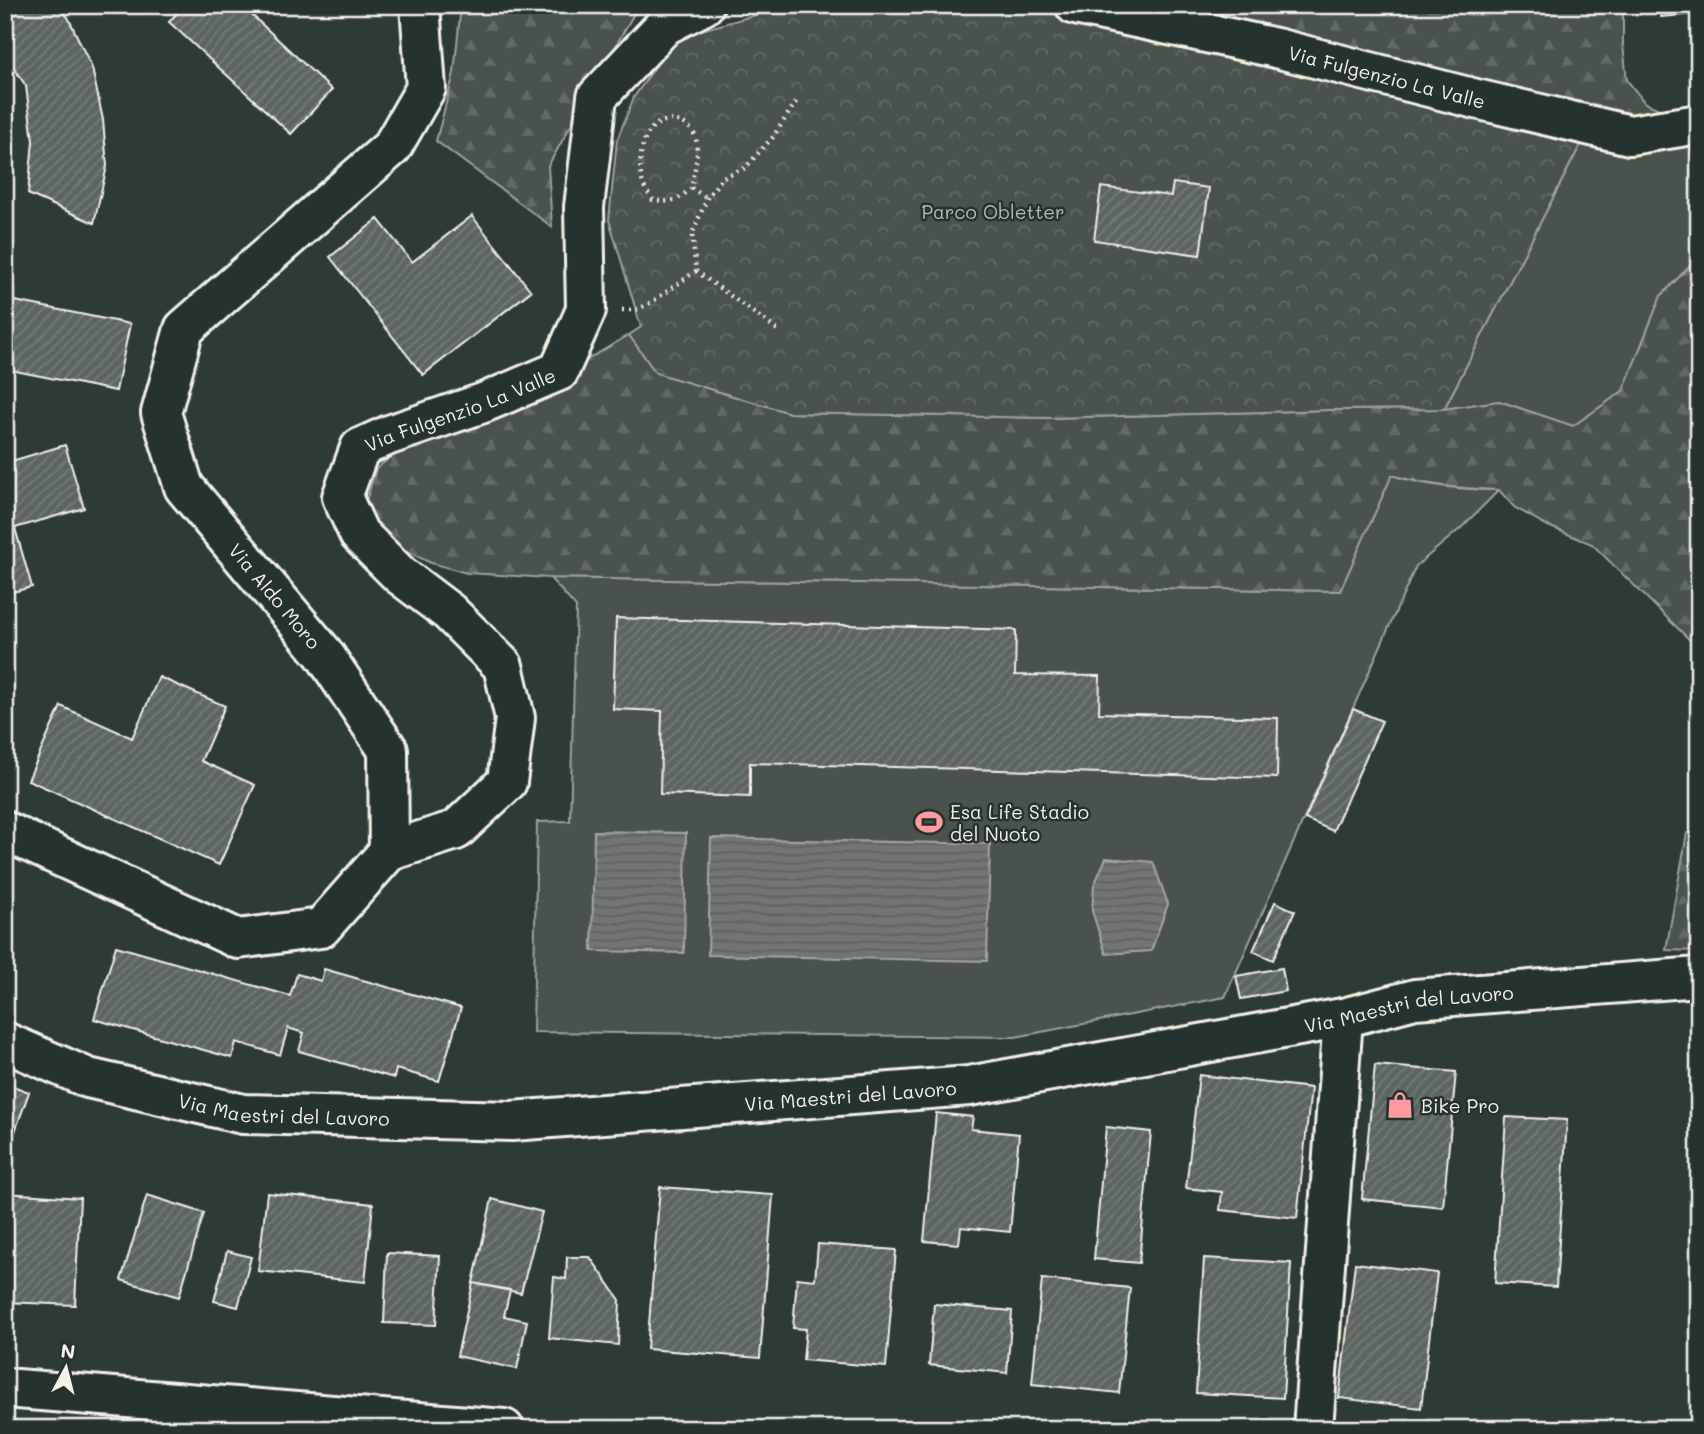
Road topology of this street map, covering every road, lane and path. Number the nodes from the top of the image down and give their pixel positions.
1 (420, 5) edge
2 (705, 5) edge
3 (1075, 5) edge
4 (798, 99) dead end
5 (1699, 124) edge
6 (691, 188) junction
7 (707, 198) junction
8 (696, 271) junction
9 (586, 310) junction
10 (779, 331) dead end
11 (5, 831) edge
12 (389, 851) junction
13 (1699, 977) edge
14 (1343, 1018) junction
15 (5, 1042) edge
16 (5, 1388) edge
17 (504, 1429) edge
18 (1313, 1429) edge

1 - 12 street, Via Aldo Moro
2 - 9 street, Via Fulgenzio La Valle
3 - 5 street, Via Fulgenzio La Valle
4 - 7 path
6 - 6 path
6 - 7 path
7 - 8 path
8 - 9 path
8 - 10 path
9 - 12 street, Via Fulgenzio La Valle
11 - 12 street
13 - 14 street, Via Maestri del Lavoro
14 - 15 street, Via Maestri del Lavoro
14 - 18 street
16 - 17 street

